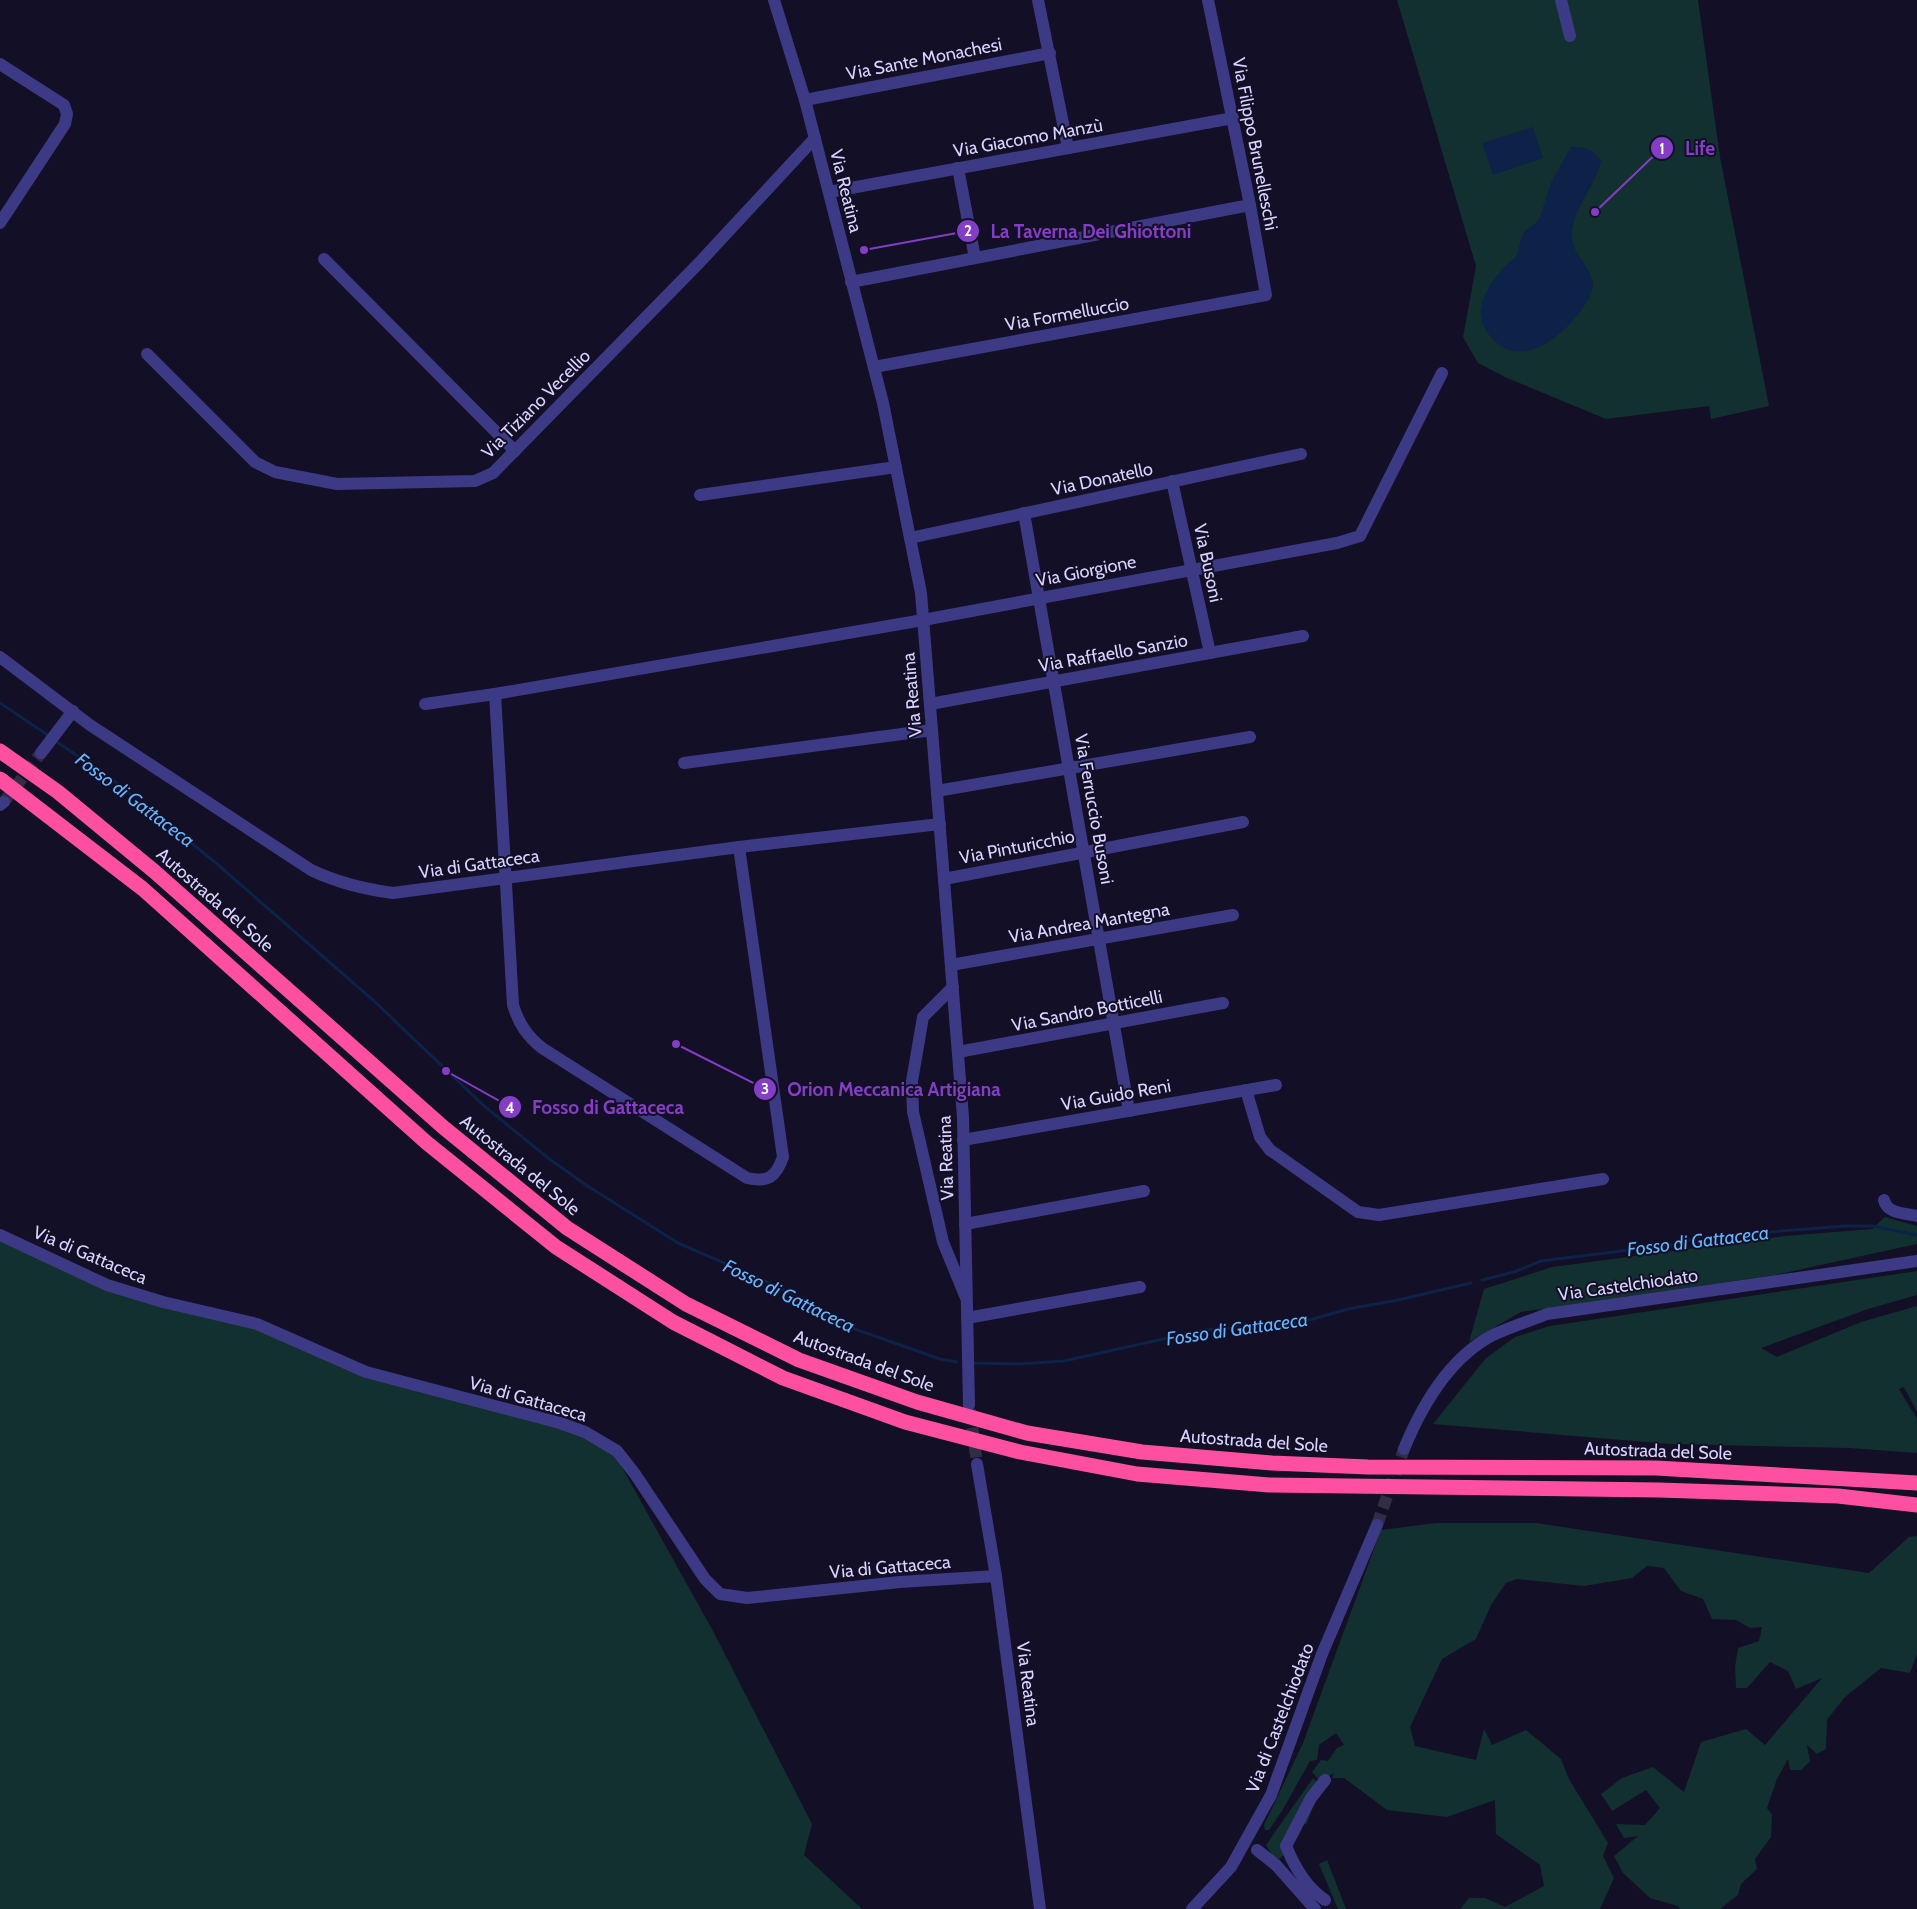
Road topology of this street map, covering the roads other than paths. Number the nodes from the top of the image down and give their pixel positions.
1 (774, 0) edge
2 (1038, 0) edge
3 (1208, 0) edge
4 (1561, 0) edge
5 (1570, 36) dead end
6 (1050, 53) junction
7 (0, 64) edge
8 (805, 100) junction
9 (1233, 118) junction
10 (815, 138) junction
11 (1068, 148) junction
12 (958, 168) junction
13 (829, 192) junction
14 (1250, 205) junction
15 (0, 223) edge
16 (975, 258) junction
17 (324, 259) dead end
18 (850, 282) junction
19 (1266, 295) joint
20 (147, 354) dead end
21 (874, 367) junction
22 (1442, 373) dead end
23 (515, 451) junction
24 (1301, 454) dead end
25 (896, 467) junction
26 (1172, 481) junction
27 (700, 495) dead end
28 (1024, 513) junction
29 (910, 538) junction
30 (1191, 569) junction
31 (1039, 598) junction
32 (923, 620) junction
33 (1303, 636) dead end
34 (1210, 653) junction
35 (0, 657) edge
36 (1054, 681) junction
37 (495, 694) junction
38 (425, 704) dead end
39 (930, 704) junction
40 (73, 711) junction
41 (932, 730) junction
42 (1250, 737) dead end
43 (0, 751) edge
44 (41, 753) tunnel mouth
45 (684, 763) dead end
46 (1069, 768) junction
47 (0, 779) edge
48 (937, 791) junction
49 (1243, 822) dead end
50 (940, 824) junction
51 (739, 847) junction
52 (1084, 852) junction
53 (506, 877) junction
54 (944, 879) junction
55 (1233, 915) dead end
56 (1099, 939) junction
57 (951, 965) junction
58 (953, 988) junction
59 (1222, 1003) dead end
60 (1114, 1024) junction
61 (958, 1052) junction
62 (1276, 1085) dead end
63 (1246, 1090) junction
64 (1129, 1111) junction
65 (963, 1140) junction
66 (1603, 1179) dead end
67 (1144, 1191) dead end
68 (1884, 1200) dead end
69 (1917, 1216) edge
70 (965, 1224) junction
71 (0, 1235) edge
72 (1917, 1261) edge
73 (1140, 1287) dead end
74 (967, 1300) junction
75 (967, 1318) junction
76 (969, 1405) tunnel mouth
77 (1404, 1449) tunnel mouth
78 (977, 1464) tunnel mouth
79 (1917, 1483) edge
80 (1917, 1505) edge
81 (1377, 1525) tunnel mouth
82 (996, 1576) junction
83 (1326, 1780) dead end
84 (1257, 1850) dead end
85 (1325, 1900) dead end
86 (1040, 1909) edge
87 (1192, 1909) edge
88 (1315, 1909) edge

1 - 8 street, Via Reatina
2 - 6 street
3 - 9 street, Via Filippo Brunelleschi
4 - 5 street
6 - 8 street, Via Sante Monachesi
6 - 11 street
7 - 15 street
8 - 10 street, Via Reatina
9 - 11 street, Via Giacomo Manzù
9 - 14 street, Via Filippo Brunelleschi
10 - 13 street, Via Reatina
10 - 23 street, Via Tiziano Vecellio
11 - 12 street, Via Giacomo Manzù
12 - 13 street, Via Giacomo Manzù
12 - 16 street
13 - 18 street, Via Reatina
14 - 16 street
14 - 19 street, Via Filippo Brunelleschi
16 - 18 street
17 - 23 street
18 - 21 street, Via Reatina
19 - 21 street, Via Formelluccio
20 - 23 street, Via Tiziano Vecellio
21 - 25 street, Via Reatina
22 - 30 street, Via Giorgione
24 - 26 street, Via Donatello
25 - 27 street
25 - 29 street, Via Reatina
26 - 28 street, Via Donatello
26 - 30 street, Via Busoni
28 - 29 street, Via Donatello
28 - 31 street, Via Ferruccio Busoni
29 - 32 street, Via Reatina
30 - 31 street, Via Giorgione
30 - 34 street, Via Busoni
31 - 32 street, Via Giorgione
31 - 36 street, Via Ferruccio Busoni
32 - 37 street, Via Giorgione
32 - 39 street, Via Reatina
33 - 34 street, Via Raffaello Sanzio
34 - 36 street, Via Raffaello Sanzio
35 - 40 street, Via di Gattaceca
36 - 39 street, Via Raffaello Sanzio
36 - 46 street, Via Ferruccio Busoni
37 - 38 street, Via Giorgione
37 - 53 street
39 - 41 street, Via Reatina
40 - 44 street
40 - 53 street, Via di Gattaceca
41 - 45 street
41 - 48 street, Via Reatina
42 - 46 street
43 - 79 highway, Autostrada del Sole
46 - 48 street
46 - 52 street, Via Ferruccio Busoni
47 - 80 highway
48 - 50 street, Via Reatina
49 - 52 street, Via Pinturicchio
50 - 51 street, Via di Gattaceca
50 - 54 street, Via Reatina
51 - 53 street, Via di Gattaceca
51 - 53 street
52 - 54 street, Via Pinturicchio
52 - 56 street, Via Ferruccio Busoni
54 - 57 street, Via Reatina
55 - 56 street, Via Andrea Mantegna
56 - 57 street, Via Andrea Mantegna
56 - 60 street, Via Ferruccio Busoni
57 - 58 street, Via Reatina
58 - 61 street, Via Reatina
58 - 74 street
59 - 60 street, Via Sandro Botticelli
60 - 61 street, Via Sandro Botticelli
60 - 64 street, Via Ferruccio Busoni
61 - 65 street, Via Reatina
62 - 63 street, Via Guido Reni
63 - 64 street, Via Guido Reni
63 - 66 street
64 - 65 street, Via Guido Reni
65 - 70 street, Via Reatina
67 - 70 street
68 - 69 street
70 - 74 street, Via Reatina
71 - 82 street, Via di Gattaceca
72 - 77 street, Via Castelchiodato
73 - 75 street
74 - 75 street, Via Reatina
75 - 76 street, Via Reatina
78 - 82 street, Via Reatina
81 - 87 street, Via di Castelchiodato
82 - 86 street, Via Reatina
83 - 85 street
84 - 88 street

